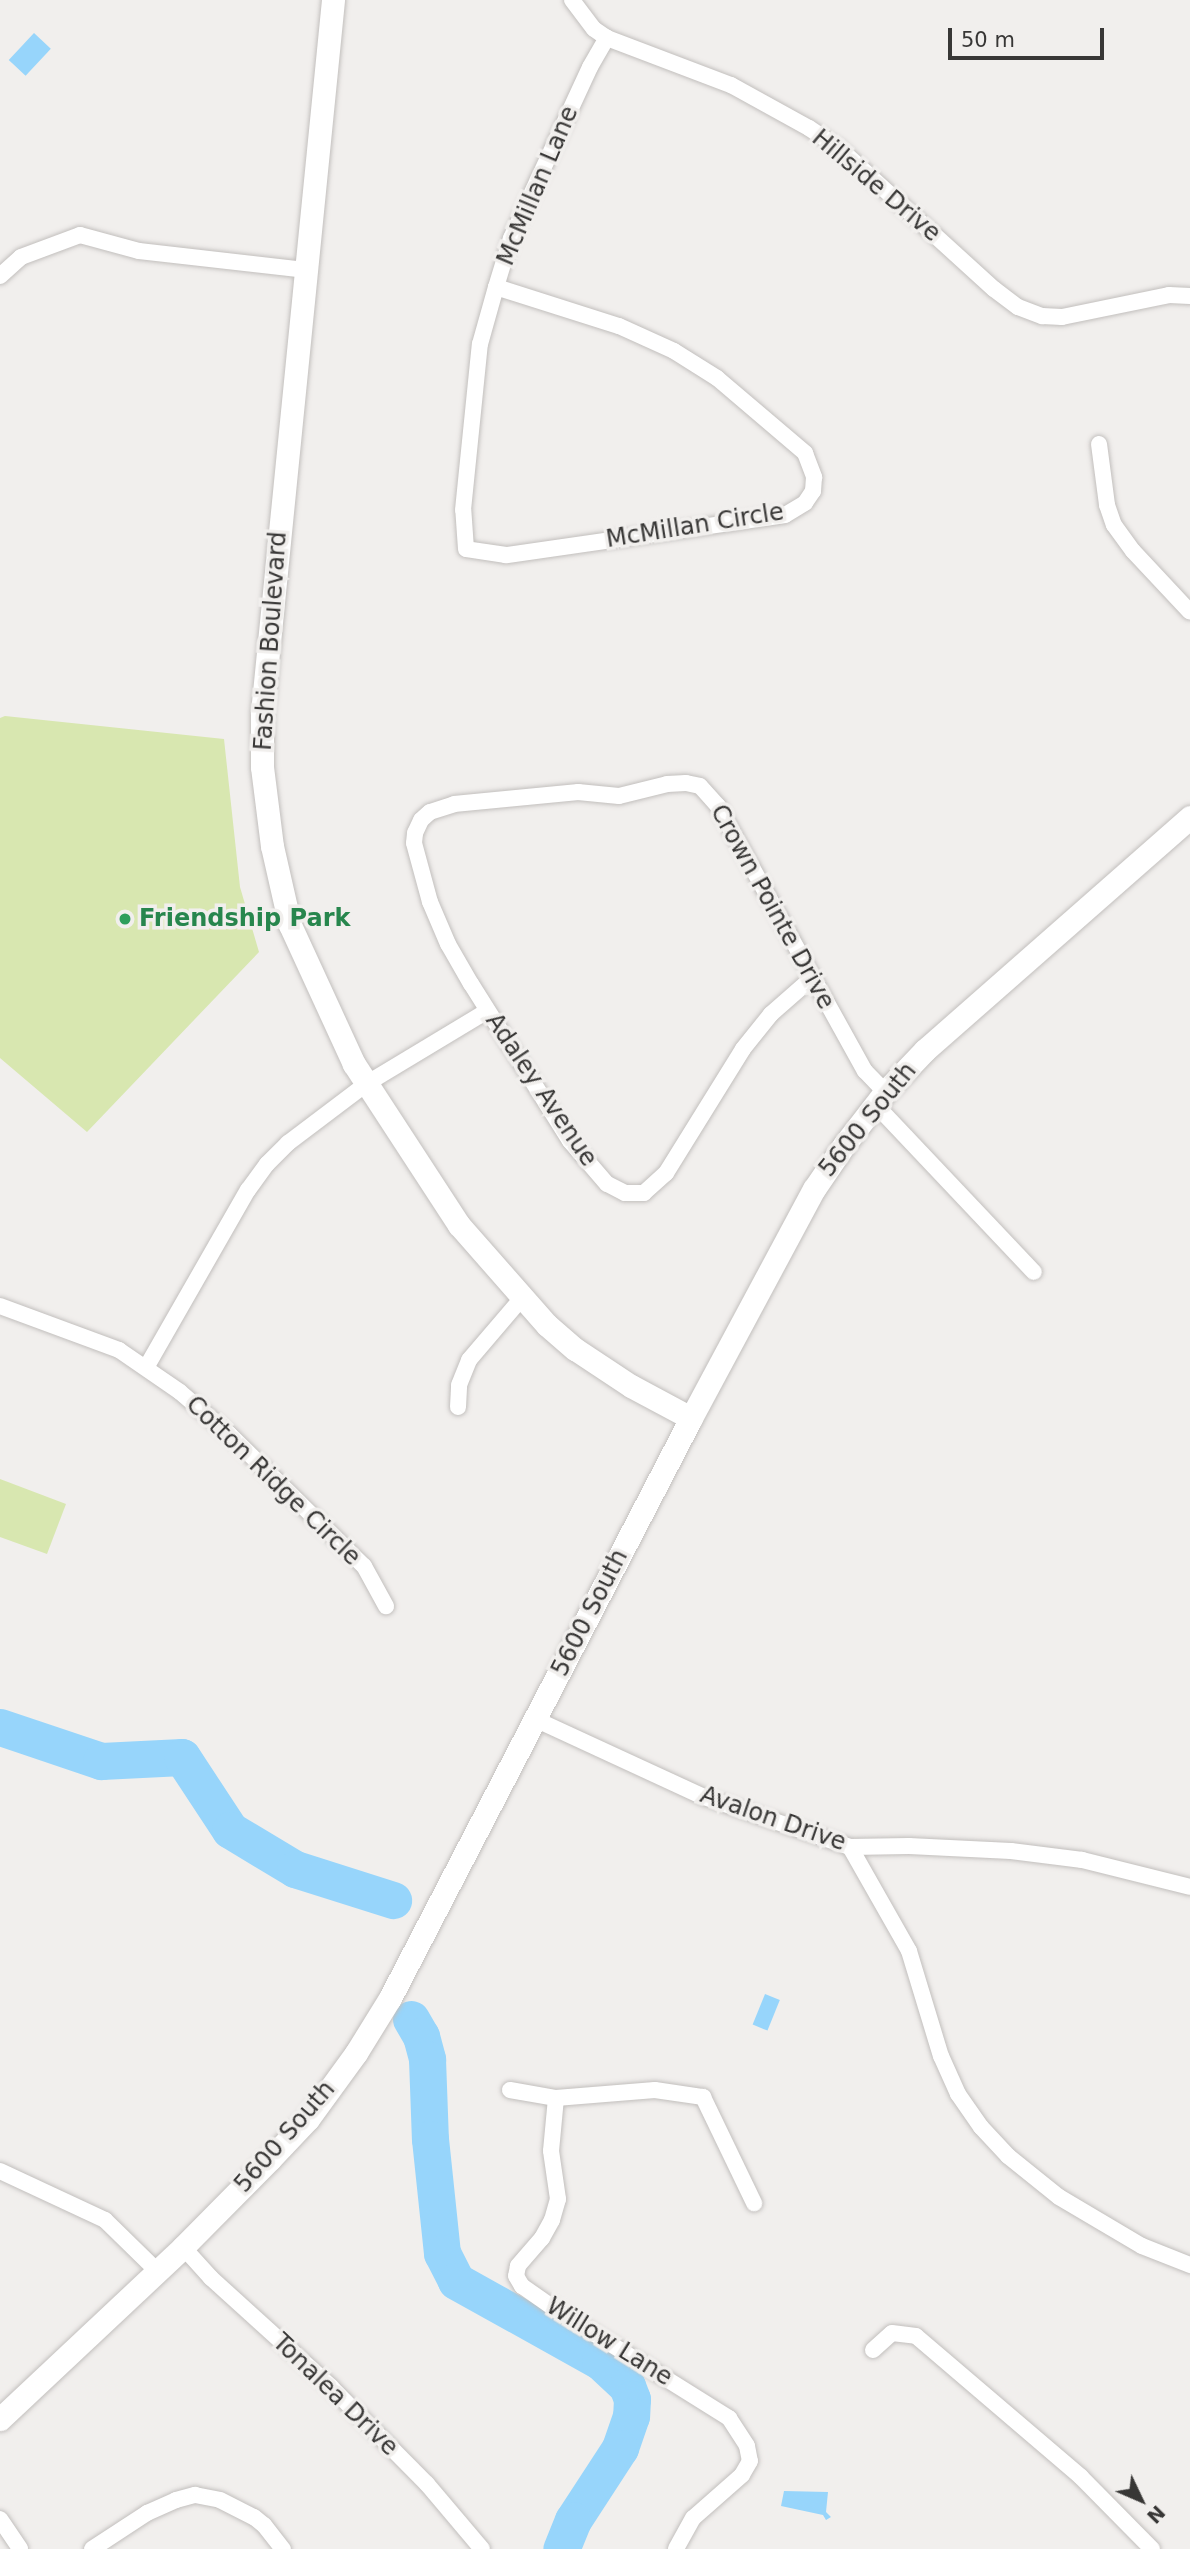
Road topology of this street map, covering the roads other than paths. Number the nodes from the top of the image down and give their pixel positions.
1 (333, 0) edge
2 (572, 0) edge
3 (607, 38) junction
4 (307, 270) junction
5 (0, 276) edge
6 (496, 287) junction
7 (1190, 296) edge
8 (1099, 444) dead end
9 (466, 549) joint
10 (1190, 612) edge
11 (1190, 817) edge
12 (421, 820) joint
13 (811, 978) junction
14 (487, 1011) junction
15 (366, 1084) junction
16 (880, 1098) junction
17 (1034, 1272) dead end
18 (522, 1298) junction
19 (0, 1306) edge
20 (147, 1366) junction
21 (458, 1407) dead end
22 (691, 1418) junction
23 (386, 1606) dead end
24 (535, 1719) junction
25 (850, 1847) junction
26 (1190, 1887) edge
27 (510, 2090) dead end
28 (556, 2098) junction
29 (0, 2171) edge
30 (754, 2203) dead end
31 (183, 2247) junction
32 (1190, 2265) edge
33 (157, 2271) junction
34 (873, 2350) dead end
35 (0, 2419) edge
36 (0, 2519) edge
37 (20, 2549) edge
38 (92, 2549) edge
39 (283, 2549) edge
40 (482, 2549) edge
41 (676, 2549) edge
42 (1152, 2549) edge

1 - 4 street, Fashion Boulevard
2 - 3 street, Hillside Drive
3 - 6 street, McMillan Lane
3 - 7 street, Hillside Drive
4 - 5 street
4 - 15 street, Fashion Boulevard
6 - 9 street, McMillan Lane
6 - 9 street, McMillan Circle
8 - 10 street
11 - 16 street, 5600 South
12 - 13 street, Crown Pointe Drive
12 - 14 street, Adaley Avenue
13 - 14 street, Adaley Avenue
13 - 16 street, Crown Pointe Drive
14 - 15 street
15 - 18 street, Fashion Boulevard
15 - 20 street
16 - 17 street, Crown Pointe Drive
16 - 22 street, 5600 South
18 - 21 street
18 - 22 street, Fashion Boulevard
19 - 20 street, Cotton Ridge Circle
20 - 23 street, Cotton Ridge Circle
22 - 24 street, 5600 South
24 - 25 street, Avalon Drive
24 - 31 street, 5600 South
25 - 26 street, Avalon Drive
25 - 32 street
27 - 28 street
28 - 30 street
28 - 41 street, Willow Lane
29 - 33 street
31 - 33 street, 5600 South
31 - 40 street, Tonalea Drive
33 - 35 street, 5600 South
34 - 42 street
36 - 37 street
38 - 39 street

